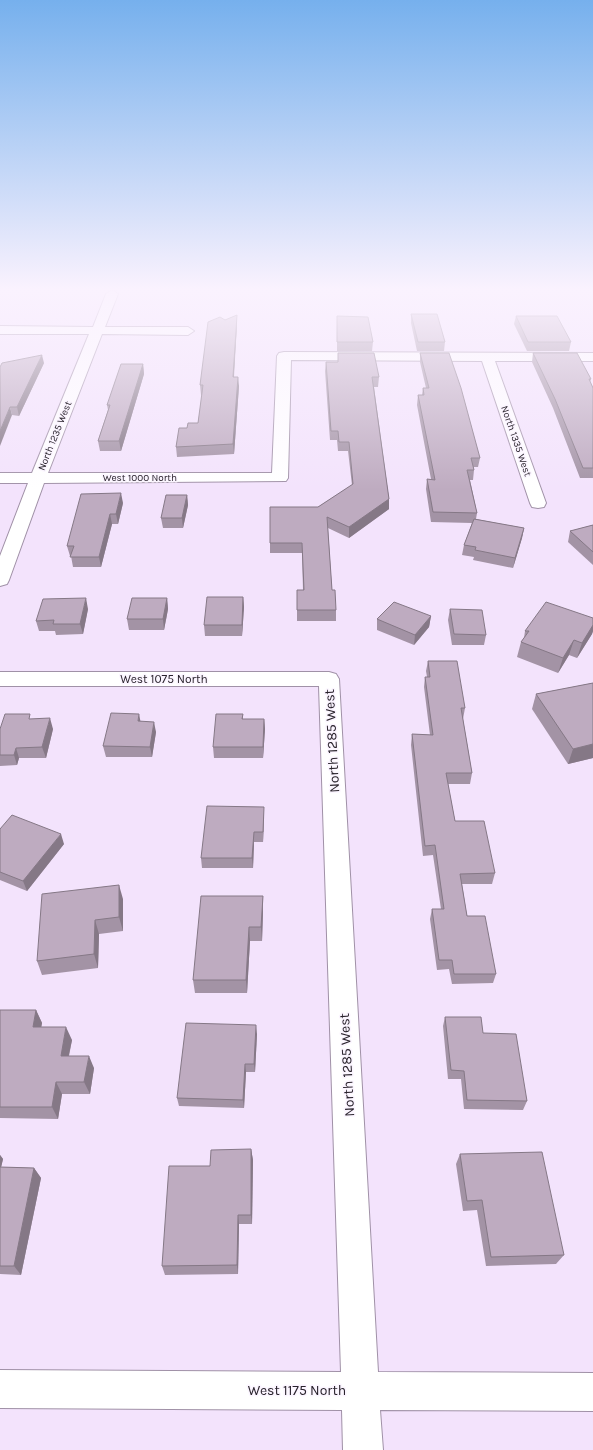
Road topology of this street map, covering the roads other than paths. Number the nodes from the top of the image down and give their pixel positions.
1 (88, 355) edge
2 (488, 356) junction
3 (593, 357) edge
4 (0, 478) edge
5 (38, 478) junction
6 (538, 503) dead end
7 (0, 580) edge
8 (0, 679) edge
9 (329, 679) joint
10 (0, 1388) edge
11 (361, 1390) junction
12 (593, 1392) edge
13 (363, 1450) edge

1 - 5 street, North 1235 West
2 - 3 street
2 - 5 street, West 1000 North
2 - 6 street, North 1335 West
4 - 5 street, West 1000 North
5 - 7 street, North 1235 West
8 - 9 street, West 1075 North
9 - 11 street, North 1285 West
10 - 11 street, West 1175 North
11 - 12 street, West 1175 North
11 - 13 street, North 1285 West

